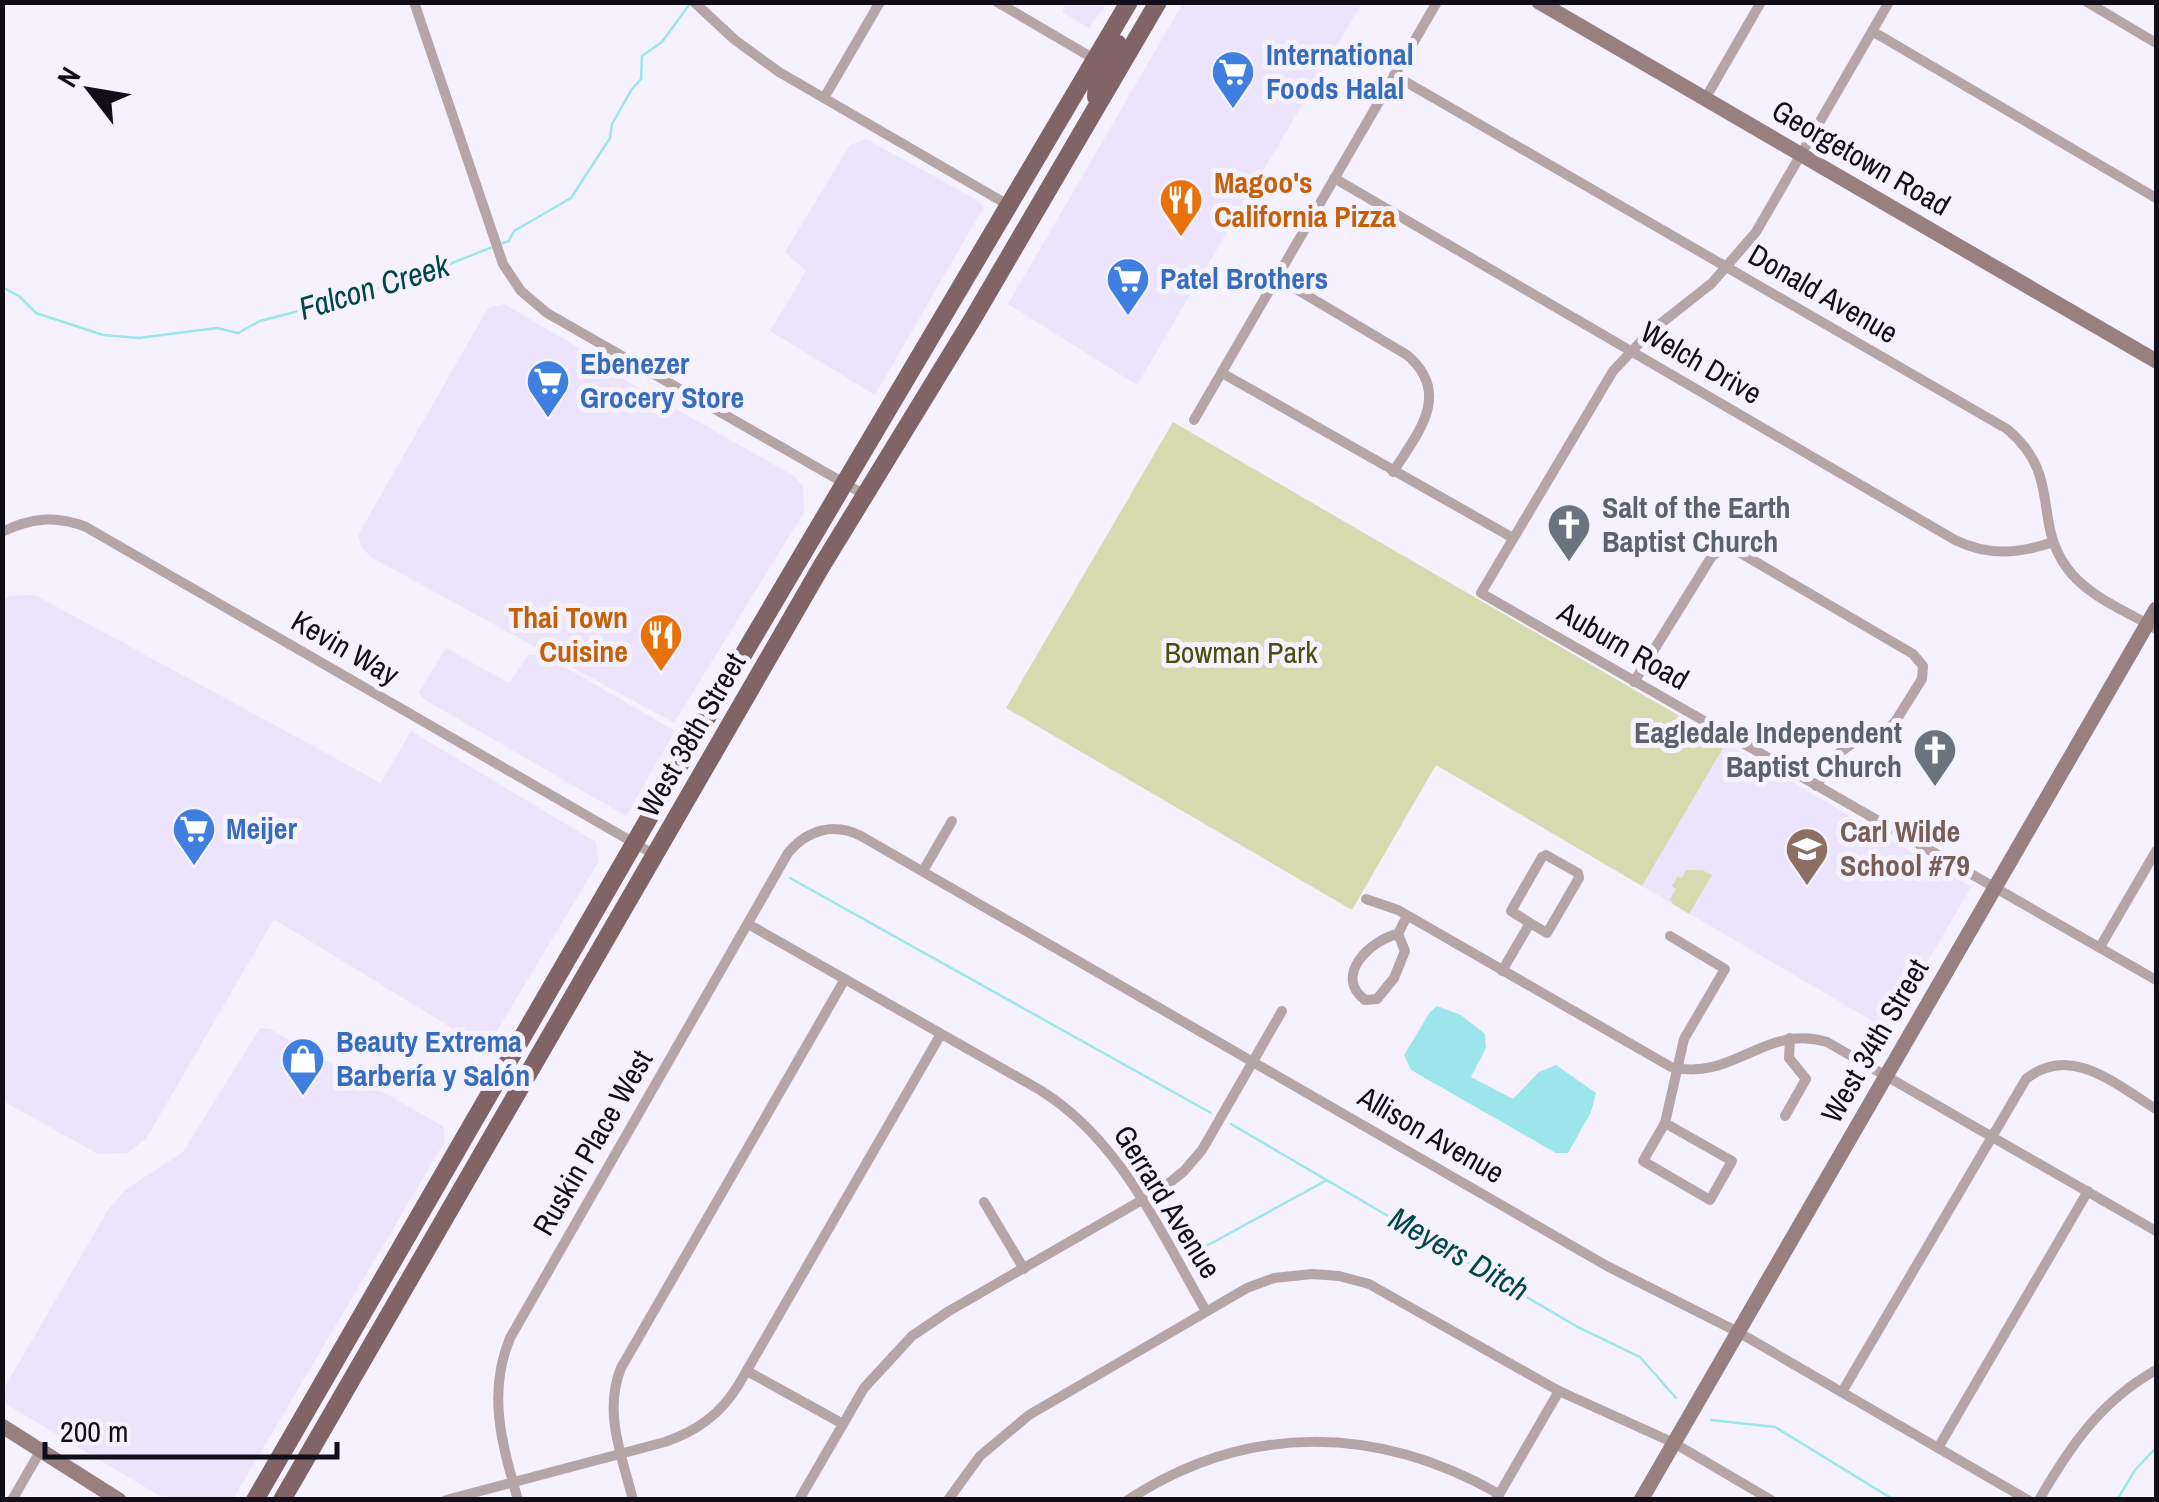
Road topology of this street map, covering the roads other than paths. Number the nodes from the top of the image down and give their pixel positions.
1 (414, 2) edge
2 (880, 2) edge
3 (997, 2) edge
4 (1158, 2) edge
5 (1438, 2) edge
6 (1539, 2) edge
7 (1761, 2) edge
8 (1889, 2) edge
9 (2086, 2) edge
10 (698, 6) edge
11 (1126, 8) edge
12 (1872, 31) junction
13 (2156, 43) edge
14 (1096, 60) junction
15 (1394, 74) junction
16 (824, 98) junction
17 (1705, 99) junction
18 (1100, 102) junction
19 (1800, 155) junction
20 (1334, 178) junction
21 (2156, 198) edge
22 (1010, 206) junction
23 (1727, 268) junction
24 (1276, 277) junction
25 (972, 320) junction
26 (1630, 350) junction
27 (2156, 361) edge
28 (1222, 373) junction
29 (1194, 420) dead end
30 (1392, 472) junction
31 (844, 484) junction
32 (865, 496) junction
33 (2, 532) edge
34 (1513, 538) junction
35 (2054, 542) junction
36 (2154, 620) edge
37 (1634, 682) junction
38 (1816, 786) junction
39 (952, 821) dead end
40 (807, 835) joint
41 (633, 844) junction
42 (2156, 850) edge
43 (654, 855) junction
44 (923, 871) junction
45 (1996, 887) junction
46 (1366, 899) dead end
47 (1408, 916) junction
48 (1530, 923) junction
49 (748, 924) junction
50 (1398, 934) junction
51 (1670, 936) dead end
52 (2100, 946) junction
53 (1502, 971) junction
54 (844, 979) junction
55 (2156, 980) edge
56 (1282, 1011) dead end
57 (941, 1034) junction
58 (1790, 1038) junction
59 (1254, 1061) junction
60 (1678, 1068) junction
61 (503, 1070) junction
62 (1888, 1074) junction
63 (2156, 1109) edge
64 (1785, 1116) dead end
65 (501, 1120) junction
66 (1665, 1122) junction
67 (1992, 1135) junction
68 (2088, 1191) junction
69 (1141, 1200) junction
70 (984, 1202) dead end
71 (424, 1208) junction
72 (2156, 1231) edge
73 (420, 1263) junction
74 (1024, 1269) junction
75 (385, 1275) junction
76 (1206, 1312) junction
77 (1738, 1332) junction
78 (371, 1346) junction
79 (2156, 1370) edge
80 (747, 1371) junction
81 (1559, 1391) junction
82 (1842, 1392) junction
83 (842, 1424) junction
84 (2, 1426) edge
85 (1674, 1443) junction
86 (1938, 1448) junction
87 (41, 1450) junction
88 (621, 1453) junction
89 (513, 1482) junction
90 (1498, 1497) edge
91 (118, 1498) edge
92 (12, 1500) edge
93 (136, 1500) edge
94 (255, 1500) edge
95 (282, 1500) edge
96 (446, 1500) edge
97 (518, 1500) edge
98 (634, 1500) edge
99 (799, 1500) edge
100 (948, 1500) edge
101 (1128, 1500) edge
102 (1641, 1500) edge
103 (1771, 1500) edge
104 (2028, 1500) edge
105 (2039, 1500) edge

1 - 31 street
2 - 16 street
3 - 14 street
4 - 18 main road, West 38th Street
5 - 15 street
6 - 17 street, Georgetown Road
7 - 17 street
8 - 12 street
9 - 13 street
10 - 16 street
11 - 14 main road, West 38th Street
11 - 18 main road
12 - 19 street
12 - 21 street
14 - 22 main road, West 38th Street
15 - 20 street
15 - 23 street, Donald Avenue
16 - 22 street
17 - 19 street, Georgetown Road
18 - 25 main road, West 38th Street
19 - 23 street
19 - 27 street, Georgetown Road
20 - 24 street
20 - 26 street, Welch Drive
22 - 25 main road
22 - 31 main road, West 38th Street
23 - 26 street
23 - 35 street, Donald Avenue
24 - 28 street
24 - 30 street
25 - 32 main road, West 38th Street
26 - 34 street
26 - 35 street, Welch Drive
28 - 29 street
28 - 30 street
30 - 34 street
31 - 32 street
31 - 41 main road, West 38th Street
32 - 43 main road, West 38th Street
33 - 41 street, Kevin Way
34 - 37 street, Auburn Road
35 - 36 street, Donald Avenue
36 - 45 street, West 34th Street
37 - 38 street, Auburn Road
37 - 38 street
38 - 45 street, Auburn Road
39 - 44 street
40 - 44 street, Allison Avenue
40 - 49 street, Ruskin Place West
41 - 43 street, Kevin Way
41 - 61 main road, West 38th Street
42 - 52 street
43 - 65 main road, West 38th Street
44 - 59 street, Allison Avenue
45 - 52 street, Auburn Road
45 - 62 street, West 34th Street
46 - 47 street
47 - 50 street
47 - 53 street
48 - 48 street
48 - 53 street
49 - 54 street, Gerrard Avenue
49 - 89 street, Ruskin Place West
50 - 50 street
51 - 60 street
52 - 55 street, Auburn Road
53 - 60 street
54 - 57 street, Gerrard Avenue
54 - 88 street
56 - 59 street
57 - 69 street, Gerrard Avenue
57 - 80 street
58 - 60 street
58 - 62 street
58 - 64 street
59 - 69 street
59 - 77 street, Allison Avenue
60 - 66 street
61 - 65 main road
61 - 71 main road, West 38th Street
62 - 67 street
62 - 77 street, West 34th Street
63 - 67 street
65 - 73 main road, West 38th Street
66 - 66 street
67 - 68 street
67 - 82 street
68 - 72 street
68 - 86 street
69 - 74 street
69 - 76 street, Gerrard Avenue
70 - 74 street
71 - 73 main road
71 - 75 main road, West 38th Street
73 - 78 main road, West 38th Street
74 - 83 street
75 - 78 main road
75 - 94 main road, West 38th Street
76 - 81 street, Gerrard Avenue
76 - 100 street
77 - 82 street, Allison Avenue
77 - 85 street, West 34th Street
78 - 95 main road, West 38th Street
79 - 105 street
80 - 83 street
80 - 88 street
81 - 85 street, Gerrard Avenue
81 - 90 street
82 - 86 street, Allison Avenue
83 - 99 street
84 - 87 street
85 - 102 street, West 34th Street
85 - 103 street, Gerrard Avenue
86 - 104 street, Allison Avenue
87 - 91 street
87 - 92 street
88 - 89 street
88 - 98 street
89 - 96 street
89 - 97 street, Ruskin Place West
90 - 101 street
91 - 93 street

